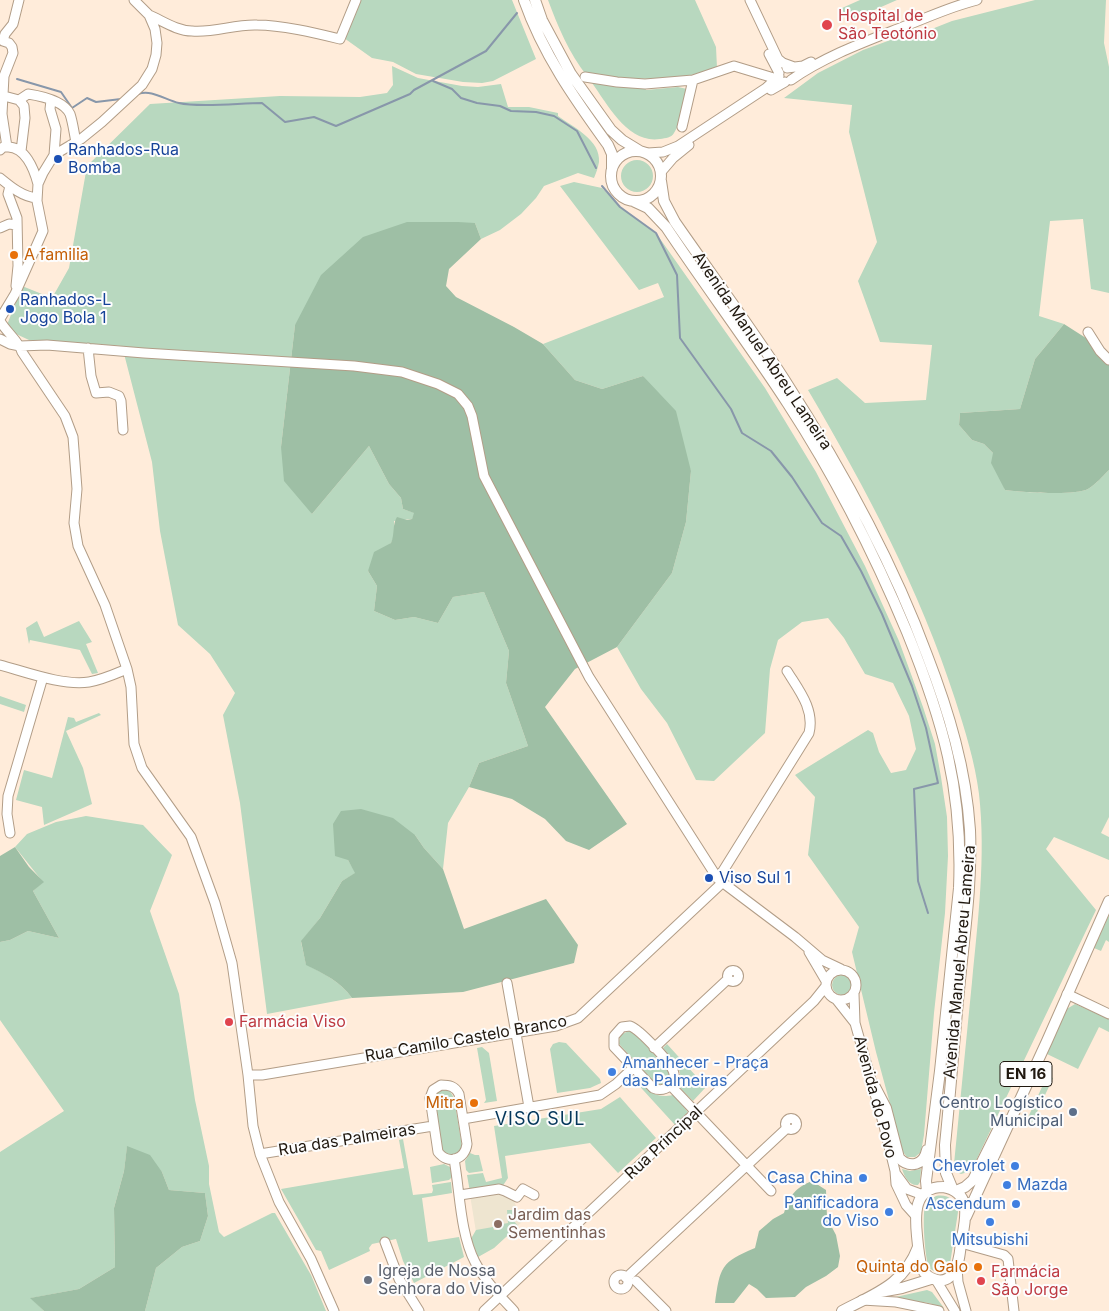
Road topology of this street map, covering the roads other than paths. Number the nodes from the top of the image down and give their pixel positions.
1 (19, 0) edge
2 (134, 0) edge
3 (356, 0) edge
4 (524, 0) edge
5 (535, 0) edge
6 (743, 0) edge
7 (750, 0) edge
8 (958, 0) edge
9 (977, 0) edge
10 (149, 16) junction
11 (1, 42) edge
12 (785, 75) junction
13 (2, 76) edge
14 (585, 77) dead end
15 (694, 80) junction
16 (4, 96) junction
17 (20, 100) junction
18 (51, 100) junction
19 (1, 114) edge
20 (682, 127) dead end
21 (76, 142) junction
22 (3, 149) edge
23 (21, 151) junction
24 (644, 152) junction
25 (54, 155) junction
26 (612, 168) junction
27 (661, 176) junction
28 (0, 178) edge
29 (38, 184) junction
30 (6, 192) edge
31 (37, 198) junction
32 (633, 201) junction
33 (17, 225) junction
34 (0, 228) edge
35 (15, 294) junction
36 (1088, 332) dead end
37 (1, 333) edge
38 (20, 346) junction
39 (88, 348) junction
40 (1109, 360) edge
41 (123, 430) dead end
42 (0, 665) edge
43 (127, 669) junction
44 (787, 671) dead end
45 (43, 677) junction
46 (10, 833) dead end
47 (720, 881) junction
48 (1109, 901) edge
49 (806, 948) junction
50 (841, 969) junction
51 (728, 979) dead end
52 (507, 984) dead end
53 (826, 984) junction
54 (854, 994) junction
55 (1067, 994) junction
56 (834, 998) junction
57 (814, 1001) junction
58 (1060, 1008) junction
59 (1109, 1014) edge
60 (855, 1023) junction
61 (516, 1032) junction
62 (654, 1048) junction
63 (633, 1068) junction
64 (248, 1075) junction
65 (670, 1085) junction
66 (874, 1085) junction
67 (938, 1088) junction
68 (529, 1107) junction
69 (696, 1113) junction
70 (463, 1118) junction
71 (433, 1126) junction
72 (787, 1128) dead end
73 (260, 1154) junction
74 (454, 1160) junction
75 (746, 1165) junction
76 (895, 1171) junction
77 (954, 1190) junction
78 (770, 1192) dead end
79 (925, 1193) junction
80 (460, 1195) junction
81 (534, 1195) dead end
82 (915, 1215) junction
83 (966, 1217) junction
84 (385, 1242) dead end
85 (962, 1242) junction
86 (918, 1246) junction
87 (957, 1266) junction
88 (626, 1278) dead end
89 (933, 1279) junction
90 (636, 1281) dead end
91 (879, 1292) junction
92 (500, 1296) junction
93 (862, 1300) junction
94 (334, 1311) edge
95 (419, 1311) edge
96 (484, 1311) edge
97 (514, 1311) edge
98 (666, 1311) edge
99 (842, 1311) edge
100 (939, 1311) edge
101 (955, 1311) edge
102 (966, 1311) edge
103 (1014, 1311) edge

1 - 11 street
2 - 10 street
3 - 10 street
4 - 26 main road
5 - 24 main road
6 - 12 street
7 - 12 street
8 - 12 street
9 - 12 street
10 - 21 street
11 - 13 street
12 - 15 street
12 - 24 street
12 - 27 street
13 - 16 street
14 - 15 street
15 - 20 street
16 - 17 street
16 - 19 street
17 - 18 street
17 - 23 street
18 - 21 street
18 - 25 street
19 - 22 street
21 - 25 street
22 - 23 street
23 - 29 street
24 - 26 main road
24 - 27 main road
25 - 29 street
26 - 32 main road
27 - 32 main road
27 - 77 main road, Avenida Manuel Abreu Lameira
28 - 30 street
29 - 31 street
30 - 31 street
30 - 33 street
31 - 35 street
32 - 67 main road, Avenida Manuel Abreu Lameira
33 - 34 street
33 - 35 street
35 - 37 street
36 - 40 street
37 - 38 street
37 - 38 street
38 - 39 street
38 - 43 street
39 - 41 street
39 - 47 street
42 - 45 street
43 - 45 street
43 - 64 street
44 - 47 street, Rua Camilo Castelo Branco
45 - 46 street
47 - 49 street, Avenida do Povo
47 - 61 street, Rua Camilo Castelo Branco
48 - 55 main road, EN 16
49 - 50 street, Avenida do Povo
49 - 53 street, Avenida do Povo
50 - 53 street
50 - 54 street, Avenida do Povo
51 - 62 street
52 - 61 street
53 - 56 street, Avenida do Povo
53 - 57 street, Rua Principal
54 - 56 street
54 - 60 street, Avenida do Povo
55 - 58 main road, EN 16
55 - 59 street
56 - 57 street
56 - 60 street, Avenida do Povo
57 - 69 street, Rua Principal
58 - 77 main road, EN 16
58 - 83 main road, EN 16
60 - 66 street, Avenida do Povo
61 - 64 street, Rua Camilo Castelo Branco
61 - 68 street
62 - 63 street
62 - 65 street
63 - 65 street
63 - 68 street
64 - 73 street
65 - 69 street
66 - 67 main road
66 - 76 street, Avenida do Povo
67 - 79 main road, Avenida Manuel Abreu Lameira
68 - 70 street
69 - 75 street
69 - 92 street, Rua Principal
70 - 71 street
70 - 74 street
71 - 73 street, Rua das Palmeiras
71 - 74 street
72 - 75 street
73 - 94 street
74 - 80 street
75 - 78 street
75 - 88 street
76 - 79 street, Avenida do Povo
76 - 82 street, Avenida do Povo
77 - 79 main road
77 - 83 main road, EN 16
79 - 82 main road, Avenida Manuel Abreu Lameira
80 - 81 street
80 - 92 street
82 - 86 main road
83 - 85 main road, EN 16
84 - 95 street
85 - 87 main road, EN 16
85 - 103 street
86 - 89 main road
86 - 91 main road
87 - 89 main road
87 - 102 street
89 - 91 main road
89 - 101 street
90 - 98 street
91 - 93 main road
92 - 96 street, Rua Principal
92 - 97 street
93 - 99 main road
93 - 100 street

